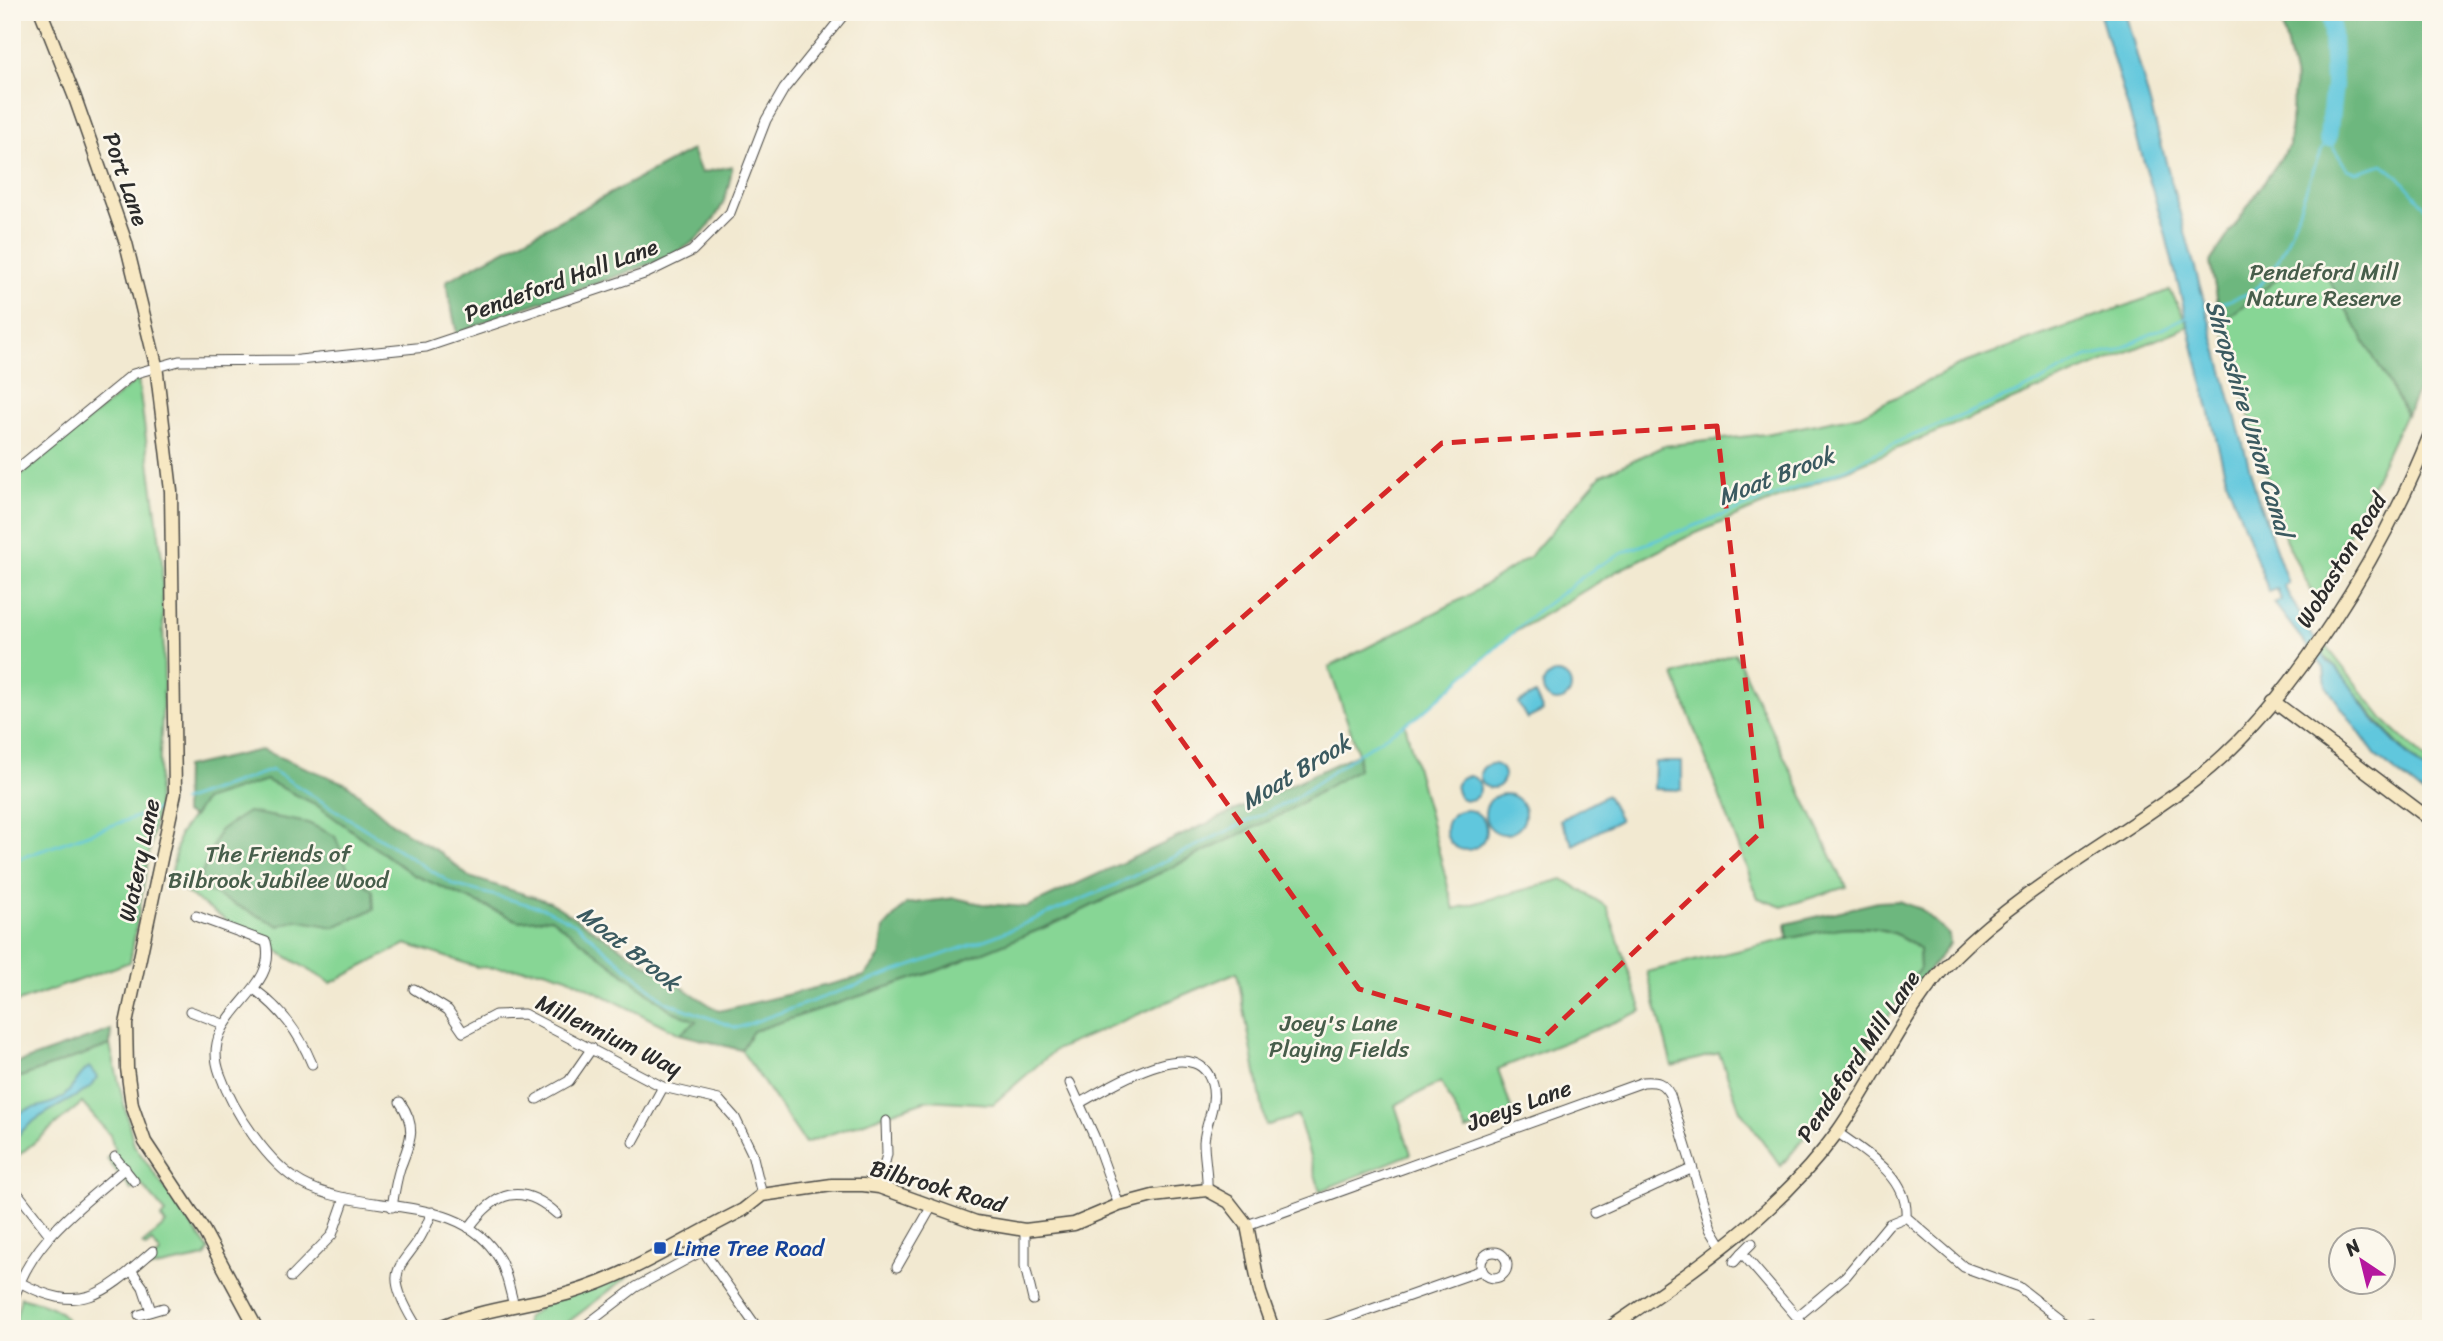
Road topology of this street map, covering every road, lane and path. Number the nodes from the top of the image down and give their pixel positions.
1 (41, 12) edge
2 (846, 12) edge
3 (156, 365) junction
4 (2431, 432) edge
5 (12, 474) edge
6 (2273, 702) junction
7 (2431, 820) edge
8 (196, 916) dead end
9 (254, 989) junction
10 (414, 989) dead end
11 (190, 1011) dead end
12 (223, 1024) junction
13 (592, 1048) junction
14 (312, 1063) dead end
15 (1070, 1083) dead end
16 (663, 1087) junction
17 (537, 1099) dead end
18 (400, 1102) dead end
19 (1080, 1103) junction
20 (886, 1121) dead end
21 (1837, 1132) junction
22 (633, 1142) dead end
23 (115, 1157) dead end
24 (125, 1168) junction
25 (1691, 1169) junction
26 (134, 1181) dead end
27 (12, 1186) edge
28 (879, 1187) junction
29 (1207, 1191) junction
30 (762, 1195) junction
31 (345, 1198) junction
32 (1119, 1205) junction
33 (932, 1206) junction
34 (392, 1207) junction
35 (432, 1212) junction
36 (1594, 1213) dead end
37 (557, 1214) dead end
38 (1906, 1217) junction
39 (1247, 1225) junction
40 (469, 1228) junction
41 (1026, 1230) junction
42 (50, 1235) junction
43 (692, 1235) junction
44 (1752, 1243) dead end
45 (1723, 1248) junction
46 (153, 1251) dead end
47 (702, 1251) junction
48 (1742, 1253) junction
49 (1734, 1262) dead end
50 (897, 1267) dead end
51 (131, 1270) junction
52 (1482, 1270) dead end
53 (291, 1277) dead end
54 (19, 1282) junction
55 (1033, 1300) dead end
56 (12, 1306) edge
57 (514, 1306) junction
58 (163, 1308) dead end
59 (151, 1311) junction
60 (139, 1315) dead end
61 (1797, 1317) junction
62 (414, 1322) dead end
63 (257, 1329) edge
64 (436, 1329) edge
65 (581, 1329) edge
66 (758, 1329) edge
67 (1273, 1329) edge
68 (1316, 1329) edge
69 (1608, 1329) edge
70 (1806, 1329) edge
71 (2073, 1329) edge

1 - 3 street, Port Lane
2 - 3 street, Pendeford Hall Lane
3 - 5 street, Pendeford Hall Lane
3 - 63 street, Watery Lane
4 - 6 street, Wobaston Road
6 - 7 street
6 - 21 street, Pendeford Mill Lane
8 - 9 street
9 - 12 street
9 - 14 street
10 - 13 street, Millennium Way
11 - 12 street
12 - 31 street
13 - 16 street, Millennium Way
13 - 17 street
15 - 19 street
16 - 22 street
16 - 30 street, Millennium Way
18 - 34 street
19 - 29 street
19 - 32 street
20 - 28 street
21 - 38 street
21 - 45 street, Pendeford Mill Lane
23 - 24 street
24 - 26 street
24 - 42 street
25 - 36 street
25 - 39 street, Joeys Lane
25 - 45 street, Joeys Lane
27 - 42 street
28 - 30 street, Bilbrook Road
28 - 33 street, Bilbrook Road
29 - 32 street, Bilbrook Road
29 - 39 street
30 - 43 street, Bilbrook Road
31 - 34 street
31 - 53 street
32 - 41 street, Bilbrook Road
33 - 41 street, Bilbrook Road
33 - 50 street
34 - 35 street
35 - 40 street
35 - 62 street
37 - 40 street
38 - 61 street
38 - 71 street
39 - 67 street
40 - 57 street
41 - 55 street
42 - 54 street
43 - 47 street
43 - 57 street, Bilbrook Road
44 - 48 street
45 - 69 street, Pendeford Mill Lane
46 - 51 street
47 - 65 street
47 - 66 street
48 - 49 street
48 - 61 street
51 - 54 street
51 - 59 street
52 - 68 street
54 - 56 street
57 - 64 street, Bilbrook Road
58 - 59 street
59 - 60 street
61 - 70 street

